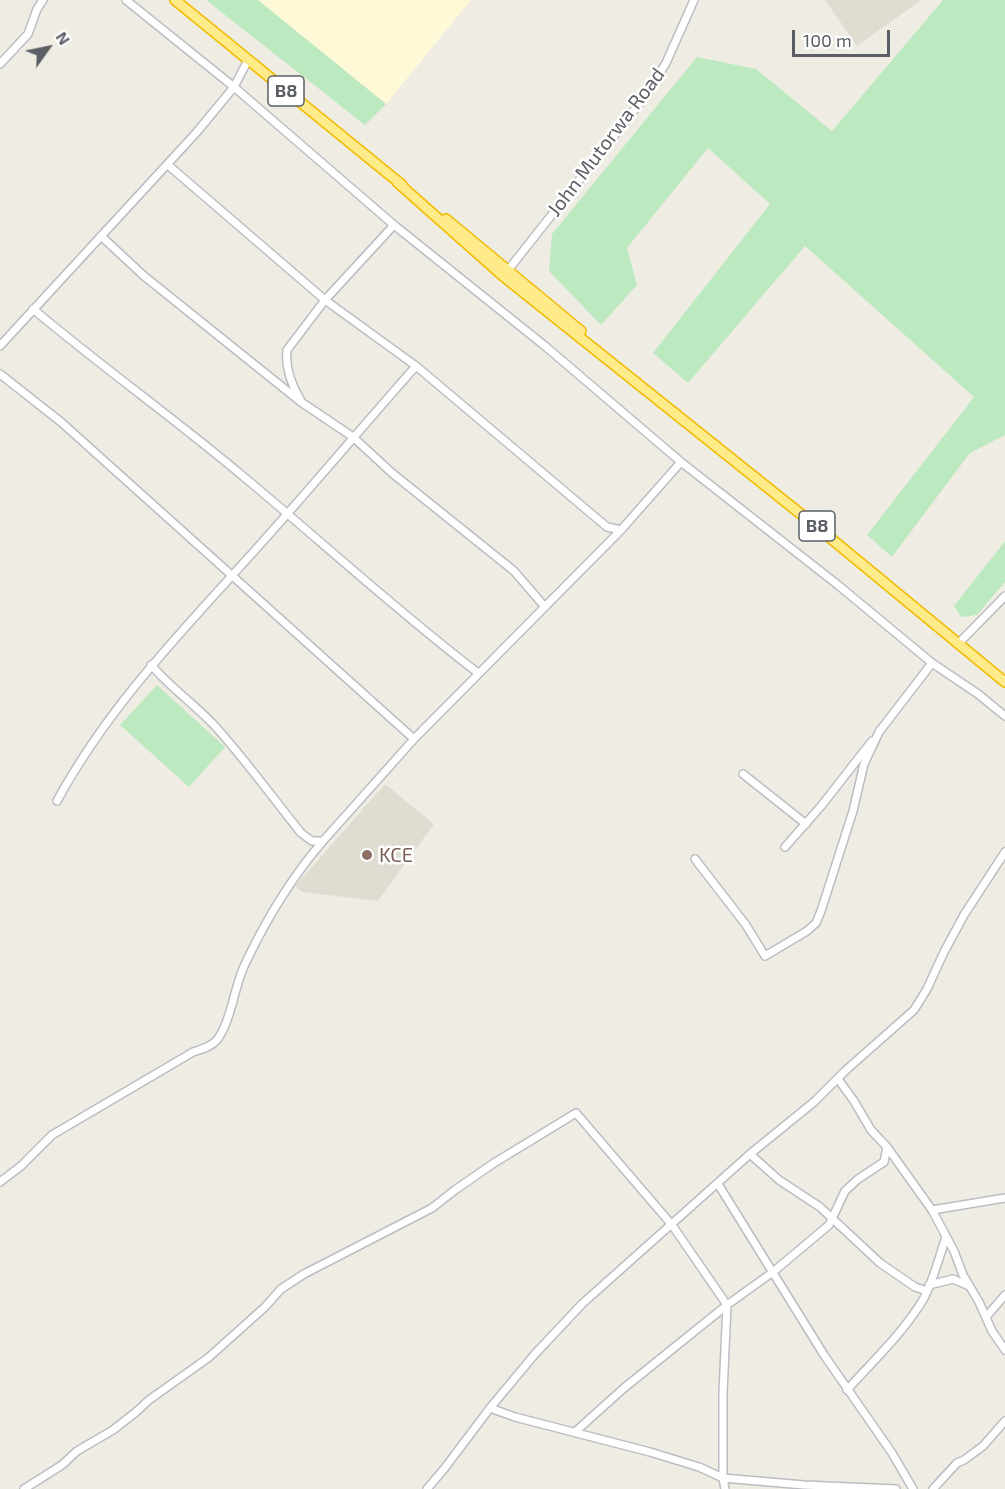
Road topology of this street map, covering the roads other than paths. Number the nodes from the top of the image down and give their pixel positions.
1 (43, 0) edge
2 (126, 0) edge
3 (175, 0) edge
4 (694, 0) edge
5 (248, 60) junction
6 (0, 64) edge
7 (234, 87) junction
8 (168, 165) junction
9 (394, 225) junction
10 (101, 236) junction
11 (506, 273) junction
12 (325, 300) junction
13 (33, 309) junction
14 (0, 346) edge
15 (416, 366) junction
16 (0, 374) edge
17 (301, 402) junction
18 (353, 438) junction
19 (681, 462) junction
20 (288, 513) junction
21 (621, 530) junction
22 (232, 576) junction
23 (1005, 596) edge
24 (544, 607) junction
25 (958, 644) junction
26 (932, 663) junction
27 (151, 665) junction
28 (478, 673) junction
29 (1005, 682) edge
30 (1005, 716) edge
31 (880, 730) junction
32 (414, 739) junction
33 (743, 774) dead end
34 (57, 801) dead end
35 (806, 824) junction
36 (323, 841) junction
37 (785, 847) dead end
38 (1005, 852) edge
39 (695, 859) dead end
40 (838, 1079) junction
41 (887, 1147) junction
42 (750, 1154) junction
43 (0, 1182) edge
44 (718, 1184) junction
45 (1005, 1198) edge
46 (932, 1210) junction
47 (833, 1220) junction
48 (672, 1224) junction
49 (946, 1237) junction
50 (773, 1272) junction
51 (969, 1286) junction
52 (928, 1288) junction
53 (1005, 1295) edge
54 (727, 1305) junction
55 (986, 1317) junction
56 (1005, 1350) edge
57 (847, 1390) junction
58 (489, 1408) junction
59 (1005, 1421) edge
60 (575, 1432) junction
61 (723, 1478) junction
62 (24, 1489) edge
63 (427, 1489) edge
64 (725, 1489) edge
65 (896, 1489) edge
66 (913, 1489) edge
67 (933, 1489) edge

1 - 6 street
2 - 7 street
3 - 5 highway, B8
4 - 11 street, John Mutorwa Road
5 - 7 street
5 - 11 highway, B8
7 - 8 street
7 - 9 street
8 - 10 street
8 - 12 street
9 - 12 street
9 - 19 street
10 - 13 street
10 - 17 street
11 - 25 highway, B8
12 - 15 street
12 - 17 street
13 - 14 street
13 - 20 street
15 - 18 street
15 - 21 street
16 - 22 street
17 - 18 street
18 - 20 street
18 - 24 street
19 - 21 street
19 - 26 street
20 - 22 street
20 - 28 street
21 - 24 street
22 - 27 street
22 - 32 street
23 - 25 street
24 - 28 street
25 - 29 highway, B8
26 - 30 street
26 - 31 street
27 - 34 street
27 - 36 street
28 - 32 street
31 - 35 street
31 - 39 street
32 - 36 street
33 - 35 street
35 - 37 street
36 - 43 street
38 - 40 street
40 - 41 street
40 - 42 street
41 - 46 street
41 - 47 street
42 - 44 street
42 - 47 street
44 - 48 street
44 - 50 street
45 - 46 street
46 - 49 street
47 - 50 street
47 - 52 street
48 - 54 street
48 - 58 street
48 - 62 street
49 - 51 street
49 - 52 street
50 - 54 street
50 - 57 street
51 - 52 street
51 - 55 street
52 - 57 street
53 - 55 street
54 - 60 street
54 - 61 street
55 - 56 street
57 - 66 street
58 - 60 street
58 - 63 street
59 - 67 street
60 - 61 street
61 - 64 street
61 - 65 street

